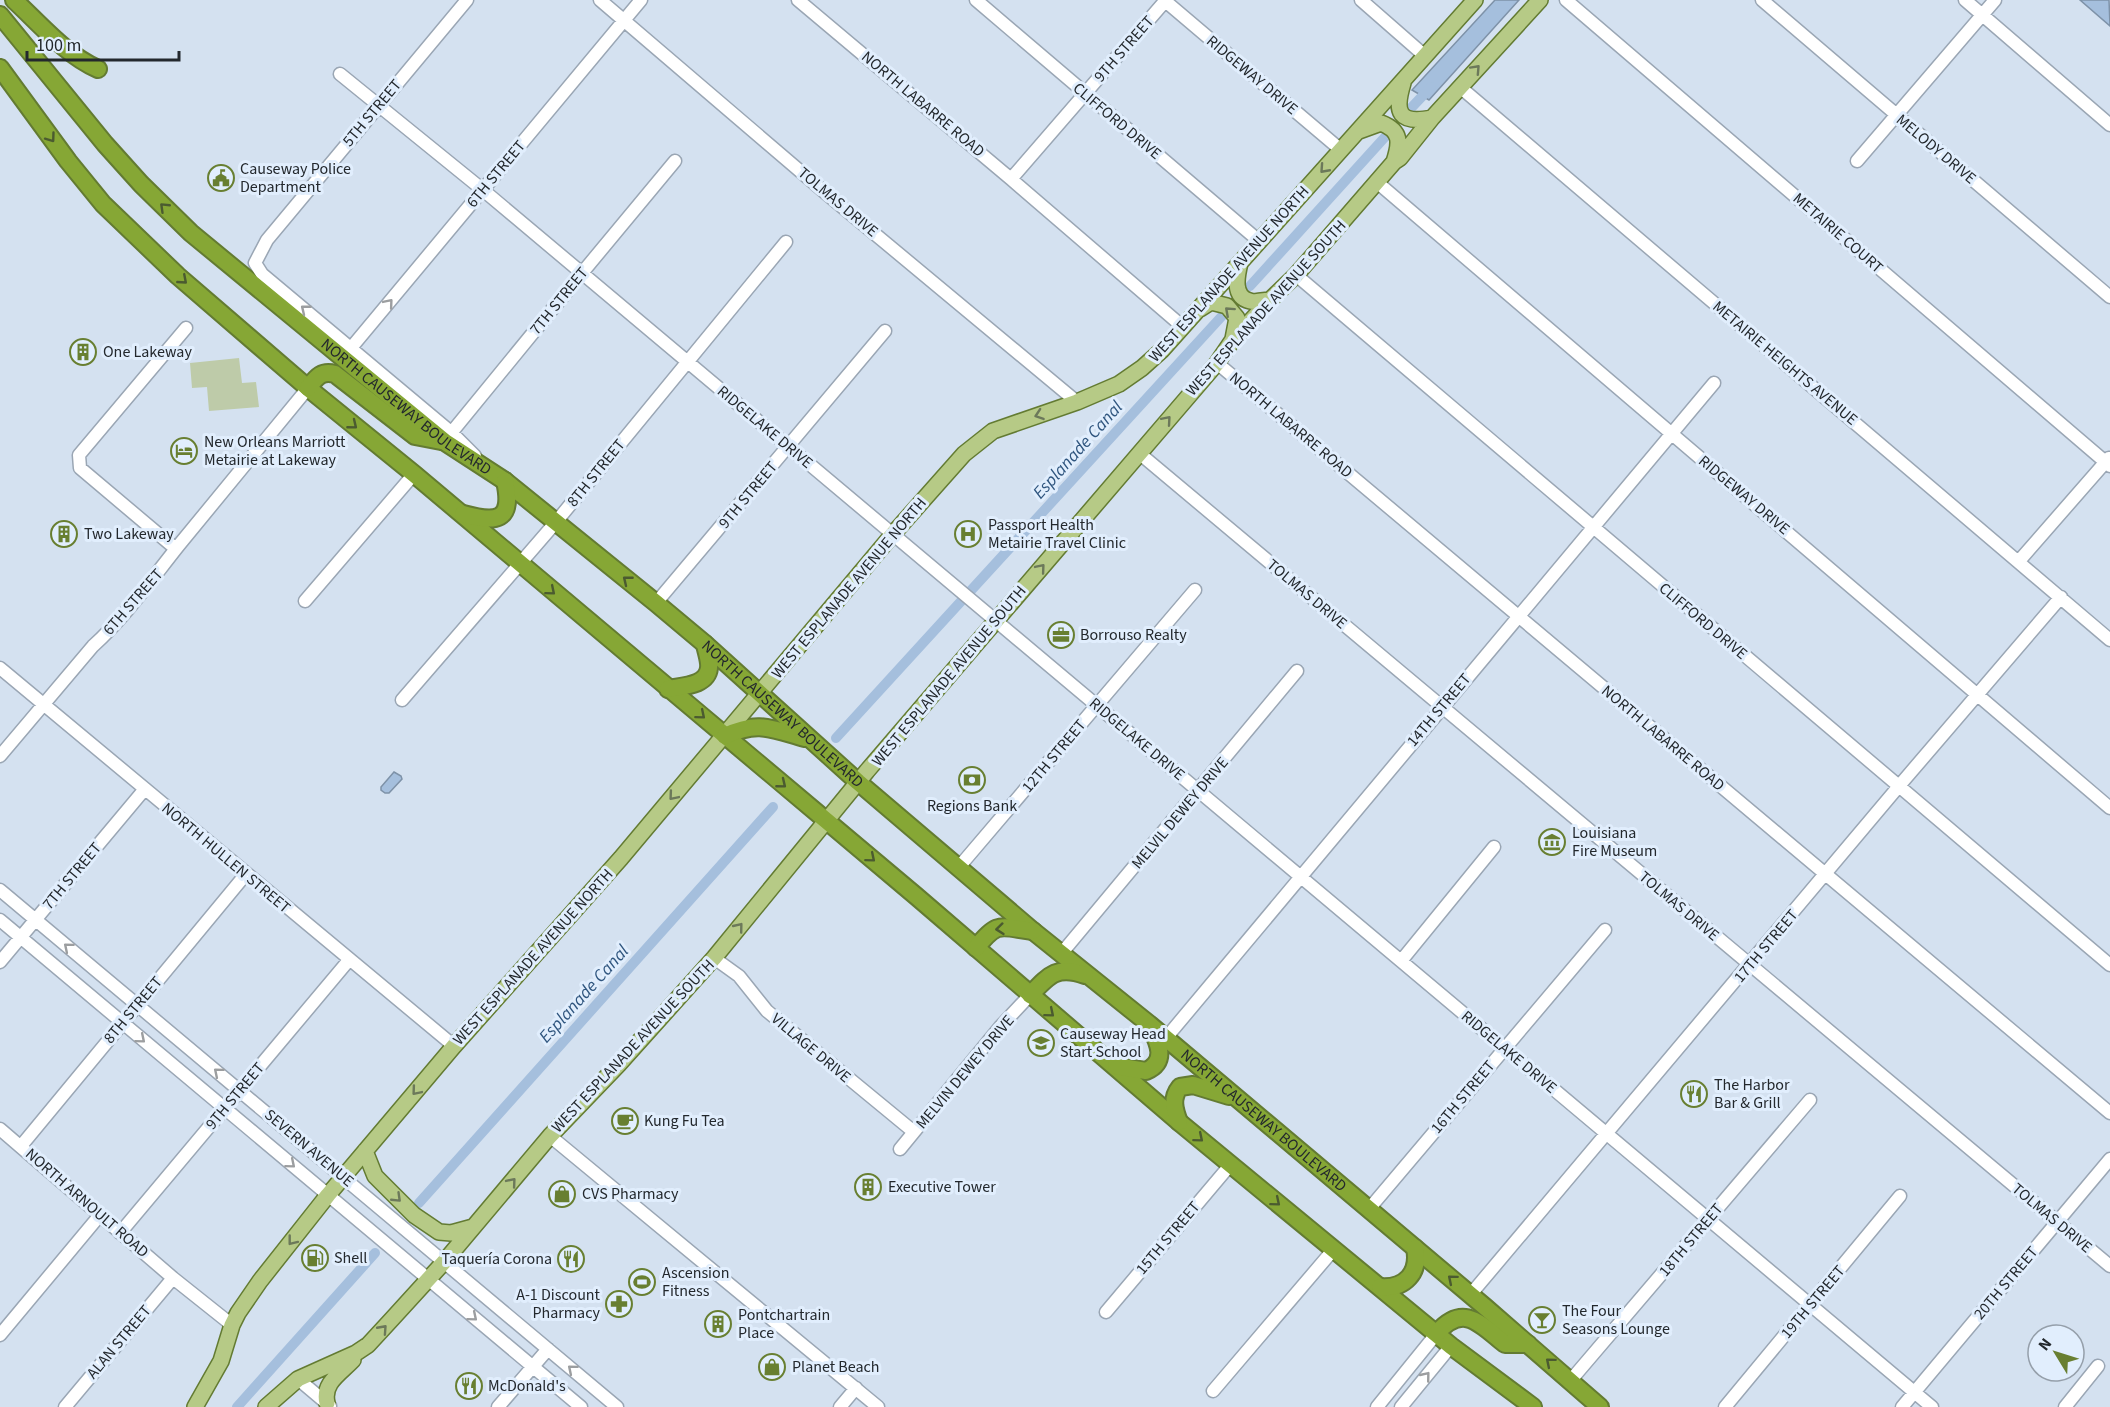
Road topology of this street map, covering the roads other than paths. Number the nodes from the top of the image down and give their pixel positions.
1 (14, 0) edge
2 (467, 0) edge
3 (600, 0) edge
4 (641, 0) edge
5 (798, 0) edge
6 (976, 0) edge
7 (1165, 0) edge
8 (1361, 0) edge
9 (1475, 0) edge
10 (1540, 0) edge
11 (1566, 0) edge
12 (1762, 0) edge
13 (1965, 0) edge
14 (1995, 0) edge
15 (0, 15) edge
16 (1982, 15) junction
17 (624, 20) junction
18 (1425, 56) junction
19 (0, 68) edge
20 (98, 69) dead end
21 (340, 74) dead end
22 (1403, 80) junction
23 (1460, 87) junction
24 (1085, 94) junction
25 (378, 105) junction
26 (1896, 115) junction
27 (1432, 118) junction
28 (2110, 125) edge
29 (1357, 132) junction
30 (1341, 150) junction
31 (675, 161) dead end
32 (1857, 161) dead end
33 (1394, 162) junction
34 (1011, 179) junction
35 (1378, 183) junction
36 (483, 190) junction
37 (1259, 241) junction
38 (786, 242) dead end
39 (1240, 262) junction
40 (582, 273) junction
41 (1296, 275) junction
42 (2110, 297) edge
43 (1270, 300) junction
44 (1198, 309) junction
45 (1183, 327) junction
46 (186, 328) dead end
47 (885, 331) dead end
48 (1232, 342) junction
49 (351, 348) junction
50 (687, 361) junction
51 (1217, 363) junction
52 (1713, 383) dead end
53 (308, 388) junction
54 (1077, 402) junction
55 (1671, 433) junction
56 (448, 437) junction
57 (789, 446) junction
58 (1139, 453) junction
59 (2108, 462) edge
60 (414, 474) junction
61 (498, 476) junction
62 (459, 513) junction
63 (556, 522) junction
64 (1592, 527) junction
65 (893, 534) junction
66 (176, 549) junction
67 (2019, 561) junction
68 (520, 564) junction
69 (1195, 590) dead end
70 (2061, 597) junction
71 (305, 602) dead end
72 (656, 603) junction
73 (1518, 616) junction
74 (996, 621) junction
75 (2110, 640) edge
76 (705, 644) junction
77 (0, 668) edge
78 (1297, 671) dead end
79 (668, 689) junction
80 (759, 695) junction
81 (1978, 695) junction
82 (402, 700) dead end
83 (43, 705) junction
84 (1096, 705) junction
85 (1442, 707) junction
86 (725, 736) junction
87 (809, 739) junction
88 (0, 756) edge
89 (858, 782) junction
90 (1899, 786) junction
91 (144, 790) junction
92 (1198, 791) junction
93 (2110, 808) edge
94 (826, 820) junction
95 (1494, 848) dead end
96 (959, 867) junction
97 (246, 874) junction
98 (1826, 874) junction
99 (1301, 877) junction
100 (0, 890) edge
101 (35, 919) junction
102 (0, 920) edge
103 (1605, 930) dead end
104 (1033, 931) junction
105 (21, 937) junction
106 (976, 948) junction
107 (1062, 954) junction
108 (714, 958) junction
109 (349, 960) junction
110 (1401, 961) junction
111 (0, 962) edge
112 (1750, 965) junction
113 (2110, 965) edge
114 (1089, 976) junction
115 (1030, 995) junction
116 (138, 1005) junction
117 (122, 1023) junction
118 (1149, 1023) junction
119 (1166, 1038) junction
120 (454, 1046) junction
121 (1504, 1048) junction
122 (1112, 1065) junction
123 (240, 1091) junction
124 (1235, 1098) junction
125 (1810, 1100) dead end
126 (225, 1109) junction
127 (2110, 1113) edge
128 (1179, 1122) junction
129 (0, 1129) edge
130 (914, 1132) junction
131 (1607, 1134) junction
132 (550, 1136) junction
133 (21, 1146) junction
134 (900, 1149) dead end
135 (365, 1151) junction
136 (2110, 1159) edge
137 (1231, 1164) junction
138 (343, 1177) junction
139 (328, 1195) junction
140 (1900, 1196) dead end
141 (1369, 1209) junction
142 (100, 1215) junction
143 (1708, 1219) junction
144 (2057, 1222) junction
145 (473, 1227) junction
146 (120, 1233) junction
147 (1415, 1248) junction
148 (1334, 1250) junction
149 (444, 1262) junction
150 (2110, 1266) edge
151 (173, 1278) junction
152 (428, 1279) junction
153 (1380, 1287) junction
154 (1471, 1294) junction
155 (1809, 1305) junction
156 (1106, 1312) dead end
157 (232, 1325) junction
158 (1437, 1333) junction
159 (0, 1335) edge
160 (1528, 1344) junction
161 (1451, 1346) junction
162 (548, 1349) junction
163 (357, 1353) junction
164 (533, 1366) junction
165 (2098, 1366) dead end
166 (298, 1379) junction
167 (1495, 1380) junction
168 (1571, 1380) junction
169 (856, 1388) junction
170 (1213, 1391) dead end
171 (1914, 1392) junction
172 (1587, 1394) junction
173 (329, 1405) edge
174 (65, 1407) edge
175 (195, 1407) edge
176 (266, 1407) edge
177 (498, 1407) edge
178 (581, 1407) edge
179 (617, 1407) edge
180 (840, 1407) edge
181 (878, 1407) edge
182 (1377, 1407) edge
183 (1401, 1407) edge
184 (1523, 1407) edge
185 (1533, 1407) edge
186 (1600, 1407) edge
187 (1612, 1407) edge
188 (1725, 1407) edge
189 (1902, 1407) edge
190 (1932, 1407) edge
191 (2065, 1407) edge

1 - 20 highway
2 - 25 street, 5TH STREET
3 - 17 street, TOLMAS DRIVE
4 - 17 street, 6TH STREET
5 - 34 street, NORTH LABARRE ROAD
6 - 24 street, CLIFFORD DRIVE
7 - 24 street, 9TH STREET
7 - 30 street, RIDGEWAY DRIVE
8 - 18 street
9 - 18 main road, WEST ESPLANADE AVENUE NORTH
23 -> 10 main road, WEST ESPLANADE AVENUE SOUTH
11 - 59 street, METAIRIE COURT
12 - 26 street, MELODY DRIVE
13 - 16 street
14 - 16 street
56 -> 15 highway, NORTH CAUSEWAY BOULEVARD
16 - 26 street
16 - 28 street
17 - 36 street, 6TH STREET
17 - 54 street, TOLMAS DRIVE
18 - 22 main road, WEST ESPLANADE AVENUE NORTH
19 -> 53 highway
21 - 25 street, RIDGELAKE DRIVE
22 - 27 main road
22 - 29 main road, WEST ESPLANADE AVENUE NORTH
23 - 27 main road, WEST ESPLANADE AVENUE SOUTH
23 - 67 street, METAIRIE HEIGHTS AVENUE
24 - 34 street, 9TH STREET
24 - 37 street, CLIFFORD DRIVE
25 - 36 street, RIDGELAKE DRIVE
49 -> 25 street, 5TH STREET
26 - 32 street
26 - 42 street, MELODY DRIVE
27 - 33 main road, WEST ESPLANADE AVENUE SOUTH
29 - 30 main road, WEST ESPLANADE AVENUE NORTH
29 - 33 main road
30 -> 37 main road, WEST ESPLANADE AVENUE NORTH
31 - 40 street, 7TH STREET
33 - 35 main road, WEST ESPLANADE AVENUE SOUTH
34 - 45 street, NORTH LABARRE ROAD
35 - 41 main road, WEST ESPLANADE AVENUE SOUTH
35 - 55 street, RIDGEWAY DRIVE
36 - 40 street, RIDGELAKE DRIVE
49 -> 36 street, 6TH STREET
37 - 39 main road, WEST ESPLANADE AVENUE NORTH
38 - 50 street, 8TH STREET
39 - 43 main road
39 - 44 main road, WEST ESPLANADE AVENUE NORTH
40 - 50 street, RIDGELAKE DRIVE
40 - 56 street, 7TH STREET
41 - 43 main road, WEST ESPLANADE AVENUE SOUTH
41 - 64 street, CLIFFORD DRIVE
43 - 48 main road, WEST ESPLANADE AVENUE SOUTH
44 - 45 main road, WEST ESPLANADE AVENUE NORTH
48 -> 44 main road
45 - 54 main road, WEST ESPLANADE AVENUE NORTH
46 - 66 street
47 - 57 street, 9TH STREET
48 - 51 main road, WEST ESPLANADE AVENUE SOUTH
49 - 56 street, 5TH STREET
50 - 57 street, RIDGELAKE DRIVE
50 - 63 street, 8TH STREET
58 -> 51 main road, WEST ESPLANADE AVENUE SOUTH
51 - 73 street, NORTH LABARRE ROAD
52 - 55 street, 14TH STREET
53 - 56 highway
53 -> 60 highway
53 - 66 street, 6TH STREET
54 -> 65 main road, WEST ESPLANADE AVENUE NORTH
55 - 64 street, 14TH STREET
55 - 81 street, RIDGEWAY DRIVE
56 - 61 highway, NORTH CAUSEWAY BOULEVARD
57 - 65 street, RIDGELAKE DRIVE
57 - 72 street, 9TH STREET
74 -> 58 main road, WEST ESPLANADE AVENUE SOUTH
58 - 85 street, TOLMAS DRIVE
59 - 67 street
60 - 62 highway
60 - 71 street
61 - 62 highway
61 - 63 highway, NORTH CAUSEWAY BOULEVARD
62 - 68 highway
63 - 68 street, 8TH STREET
72 -> 63 highway, NORTH CAUSEWAY BOULEVARD
64 - 73 street, 14TH STREET
64 - 90 street, CLIFFORD DRIVE
65 - 74 street, RIDGELAKE DRIVE
65 - 80 main road, WEST ESPLANADE AVENUE NORTH
66 - 83 street, 6TH STREET
67 - 70 street, METAIRIE HEIGHTS AVENUE
68 -> 79 highway
68 - 82 street, 8TH STREET
69 - 84 street, 12TH STREET
70 - 75 street, METAIRIE HEIGHTS AVENUE
70 - 81 street, 17TH STREET
72 - 76 highway, NORTH CAUSEWAY BOULEVARD
73 - 85 street, 14TH STREET
73 - 98 street, NORTH LABARRE ROAD
74 - 84 street, RIDGELAKE DRIVE
74 - 89 main road, WEST ESPLANADE AVENUE SOUTH
76 - 79 highway
76 - 80 highway, NORTH CAUSEWAY BOULEVARD
77 - 83 street, NORTH HULLEN STREET
78 - 92 street, MELVIL DEWEY DRIVE
79 -> 86 highway
80 - 86 main road, WEST ESPLANADE AVENUE NORTH
80 - 87 highway, NORTH CAUSEWAY BOULEVARD
81 - 90 street, 17TH STREET
81 - 93 street, RIDGEWAY DRIVE
83 - 88 street, 6TH STREET
83 - 91 street, NORTH HULLEN STREET
84 - 92 street, RIDGELAKE DRIVE
84 - 96 street, 12TH STREET
85 - 99 street, 14TH STREET
85 - 112 street, TOLMAS DRIVE
86 - 87 highway
86 -> 94 highway
86 -> 120 main road, WEST ESPLANADE AVENUE NORTH
87 - 89 highway, NORTH CAUSEWAY BOULEVARD
89 - 94 main road, WEST ESPLANADE AVENUE SOUTH
89 - 96 highway, NORTH CAUSEWAY BOULEVARD
90 - 98 street, 17TH STREET
90 - 113 street, CLIFFORD DRIVE
91 - 97 street, NORTH HULLEN STREET
91 - 101 street, 7TH STREET
92 - 99 street, RIDGELAKE DRIVE
92 - 107 street, MELVIL DEWEY DRIVE
94 -> 106 highway
108 -> 94 main road, WEST ESPLANADE AVENUE SOUTH
95 - 110 street
96 - 104 highway, NORTH CAUSEWAY BOULEVARD
97 - 109 street, NORTH HULLEN STREET
97 - 116 street, 8TH STREET
98 - 112 street, 17TH STREET
98 - 127 street, NORTH LABARRE ROAD
99 - 110 street, RIDGELAKE DRIVE
99 - 119 street, 14TH STREET
100 - 101 street, SEVERN AVENUE
101 - 105 street, 7TH STREET
116 -> 101 street, SEVERN AVENUE
102 - 105 street, SEVERN AVENUE
103 - 121 street, 16TH STREET
104 -> 106 highway
104 - 107 highway, NORTH CAUSEWAY BOULEVARD
105 - 111 street, 7TH STREET
105 - 117 street, SEVERN AVENUE
106 - 115 highway
107 - 114 highway, NORTH CAUSEWAY BOULEVARD
108 - 130 street, VILLAGE DRIVE
108 - 132 main road, WEST ESPLANADE AVENUE SOUTH
109 - 120 street, NORTH HULLEN STREET
109 - 123 street, 9TH STREET
110 - 121 street, RIDGELAKE DRIVE
112 - 131 street, 17TH STREET
112 - 144 street, TOLMAS DRIVE
114 - 115 highway
114 - 118 highway, NORTH CAUSEWAY BOULEVARD
115 -> 122 highway
115 - 130 street, MELVIN DEWEY DRIVE
116 - 117 street, 8TH STREET
123 -> 116 street, SEVERN AVENUE
117 -> 126 street, SEVERN AVENUE
117 - 133 street, 8TH STREET
118 - 119 highway, NORTH CAUSEWAY BOULEVARD
118 - 122 highway
119 - 124 highway, NORTH CAUSEWAY BOULEVARD
120 -> 135 main road, WEST ESPLANADE AVENUE NORTH
121 - 131 street, RIDGELAKE DRIVE
121 - 141 street, 16TH STREET
122 - 128 highway
123 - 126 street, 9TH STREET
123 - 138 street, SEVERN AVENUE
124 - 128 highway
124 - 141 highway, NORTH CAUSEWAY BOULEVARD
125 - 143 street, 18TH STREET
126 -> 139 street, SEVERN AVENUE
126 - 146 street, 9TH STREET
128 -> 137 highway
129 - 133 street, NORTH ARNOULT ROAD
130 - 134 street, MELVIN DEWEY DRIVE
131 - 143 street, RIDGELAKE DRIVE
131 - 154 street, 17TH STREET
145 -> 132 main road, WEST ESPLANADE AVENUE SOUTH
132 - 169 street
133 - 142 street, NORTH ARNOULT ROAD
135 - 138 main road, WEST ESPLANADE AVENUE NORTH
135 -> 145 main road
136 - 144 street, 20TH STREET
137 -> 148 highway
137 - 156 street, 15TH STREET
138 - 139 main road, WEST ESPLANADE AVENUE NORTH
138 - 149 street, SEVERN AVENUE
139 - 152 street, SEVERN AVENUE
139 -> 157 main road, WEST ESPLANADE AVENUE NORTH
140 - 155 street, 19TH STREET
141 - 147 highway, NORTH CAUSEWAY BOULEVARD
142 - 146 street, NORTH ARNOULT ROAD
142 - 159 street
143 - 155 street, RIDGELAKE DRIVE
143 - 168 street, 18TH STREET
144 - 150 street, TOLMAS DRIVE
144 - 171 street, 20TH STREET
145 - 149 main road, WEST ESPLANADE AVENUE SOUTH
146 - 151 street, NORTH ARNOULT ROAD
147 - 153 highway
154 -> 147 highway, NORTH CAUSEWAY BOULEVARD
148 - 153 highway
148 - 170 street
149 - 152 main road, WEST ESPLANADE AVENUE SOUTH
149 - 162 street, SEVERN AVENUE
151 - 157 street, NORTH ARNOULT ROAD
151 - 174 street, ALAN STREET
163 -> 152 main road, WEST ESPLANADE AVENUE SOUTH
152 -> 164 street, SEVERN AVENUE
153 - 158 highway
154 - 160 highway, NORTH CAUSEWAY BOULEVARD
155 - 171 street, RIDGELAKE DRIVE
155 - 188 street, 19TH STREET
157 - 175 main road, WEST ESPLANADE AVENUE NORTH
158 - 160 highway
158 - 161 highway
158 - 182 street
168 -> 160 highway, NORTH CAUSEWAY BOULEVARD
161 - 167 highway
183 -> 161 street
162 - 164 street
179 -> 162 street, SEVERN AVENUE
163 - 166 main road, WEST ESPLANADE AVENUE SOUTH
163 - 173 main road
164 - 177 street
164 - 178 street, SEVERN AVENUE
165 - 191 street
166 - 173 street
166 - 176 main road, WEST ESPLANADE AVENUE SOUTH
167 - 184 street
167 - 185 highway
168 - 172 highway, NORTH CAUSEWAY BOULEVARD
169 - 180 street
169 - 181 street
171 - 189 street, 20TH STREET
171 - 190 street, RIDGELAKE DRIVE
172 - 186 highway, NORTH CAUSEWAY BOULEVARD
172 - 187 street, NORTH CAUSEWAY BOULEVARD

